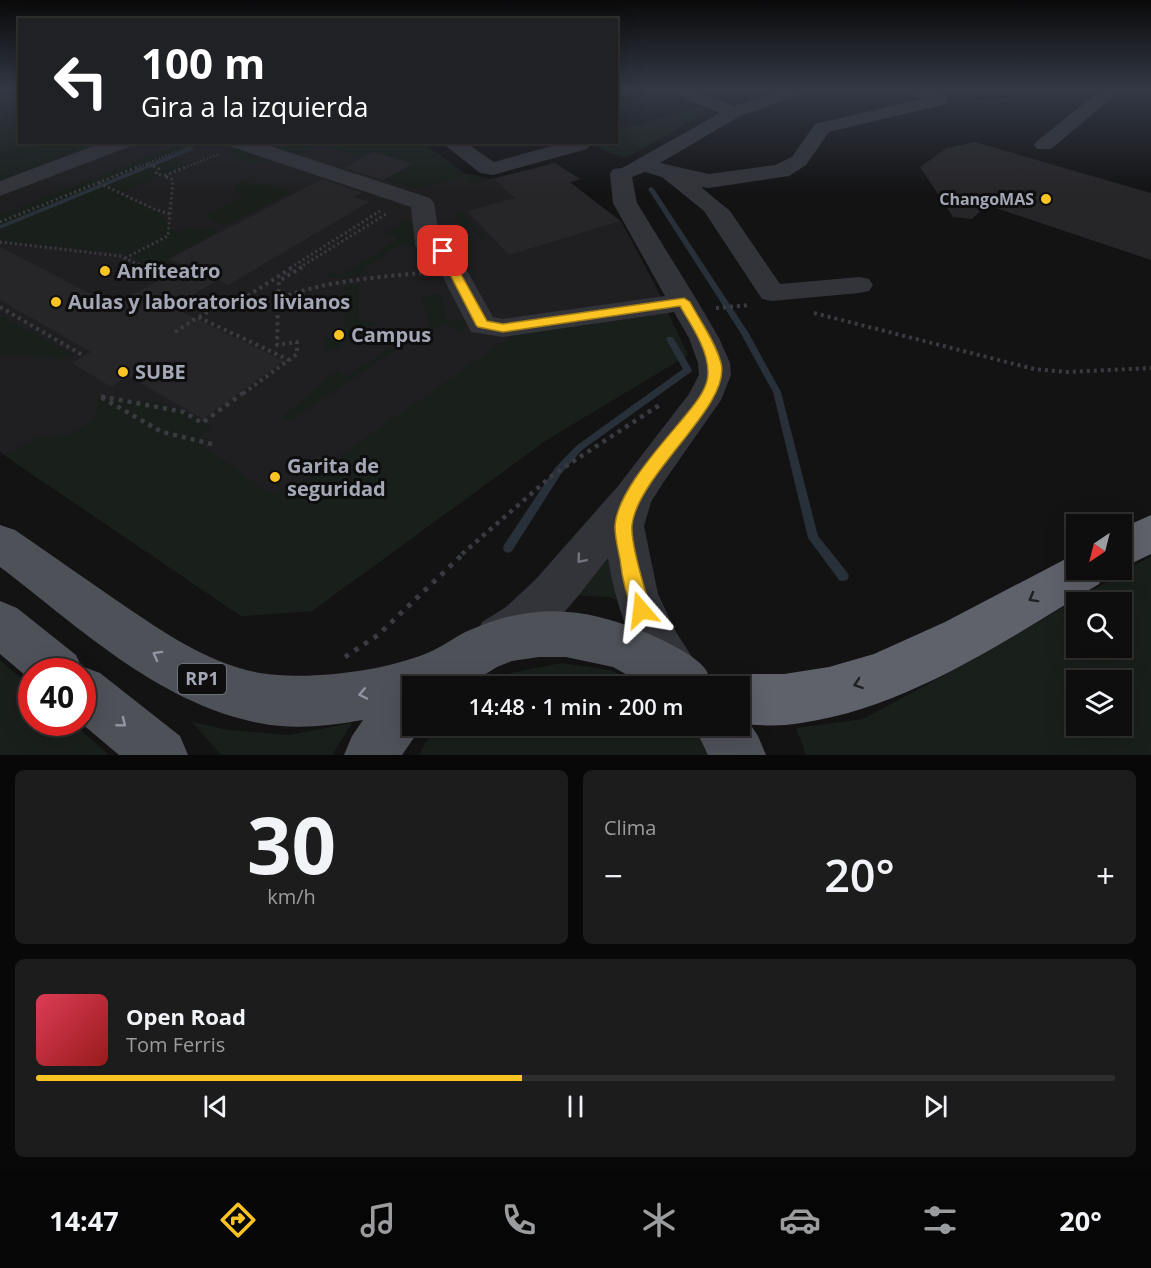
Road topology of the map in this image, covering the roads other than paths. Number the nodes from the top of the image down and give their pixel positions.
1 (702, 123) edge
2 (842, 123) edge
3 (1071, 123) edge
4 (119, 144) edge
5 (454, 144) edge
6 (1044, 145) dead end
7 (228, 148) edge
8 (604, 157) edge
9 (666, 171) junction
10 (0, 189) edge
11 (858, 285) dead end
12 (696, 305) junction
13 (632, 498) junction
14 (1151, 533) edge
15 (0, 543) edge
16 (1132, 543) edge
17 (1066, 580) edge
18 (0, 624) edge
19 (486, 647) junction
20 (42, 658) edge
21 (442, 676) edge
22 (674, 676) edge
23 (679, 676) edge
24 (402, 689) edge
25 (750, 699) edge
26 (96, 702) edge
27 (402, 710) edge
28 (727, 736) edge
29 (161, 755) edge
30 (371, 755) edge
31 (739, 755) edge

1 - 8 street
2 - 9 street
3 - 6 street
4 - 10 street
5 - 8 street
7 - 12 street
8 - 9 street
8 - 12 street
9 - 11 street
12 - 13 street
13 -> 19 street
13 - 23 street
14 - 16 highway
24 -> 15 main road, RP1
17 -> 25 highway
18 - 20 main road
19 - 21 main road, RP1
19 - 22 main road, RP1
26 -> 29 main road
27 - 30 main road, RP1
28 - 31 main road

